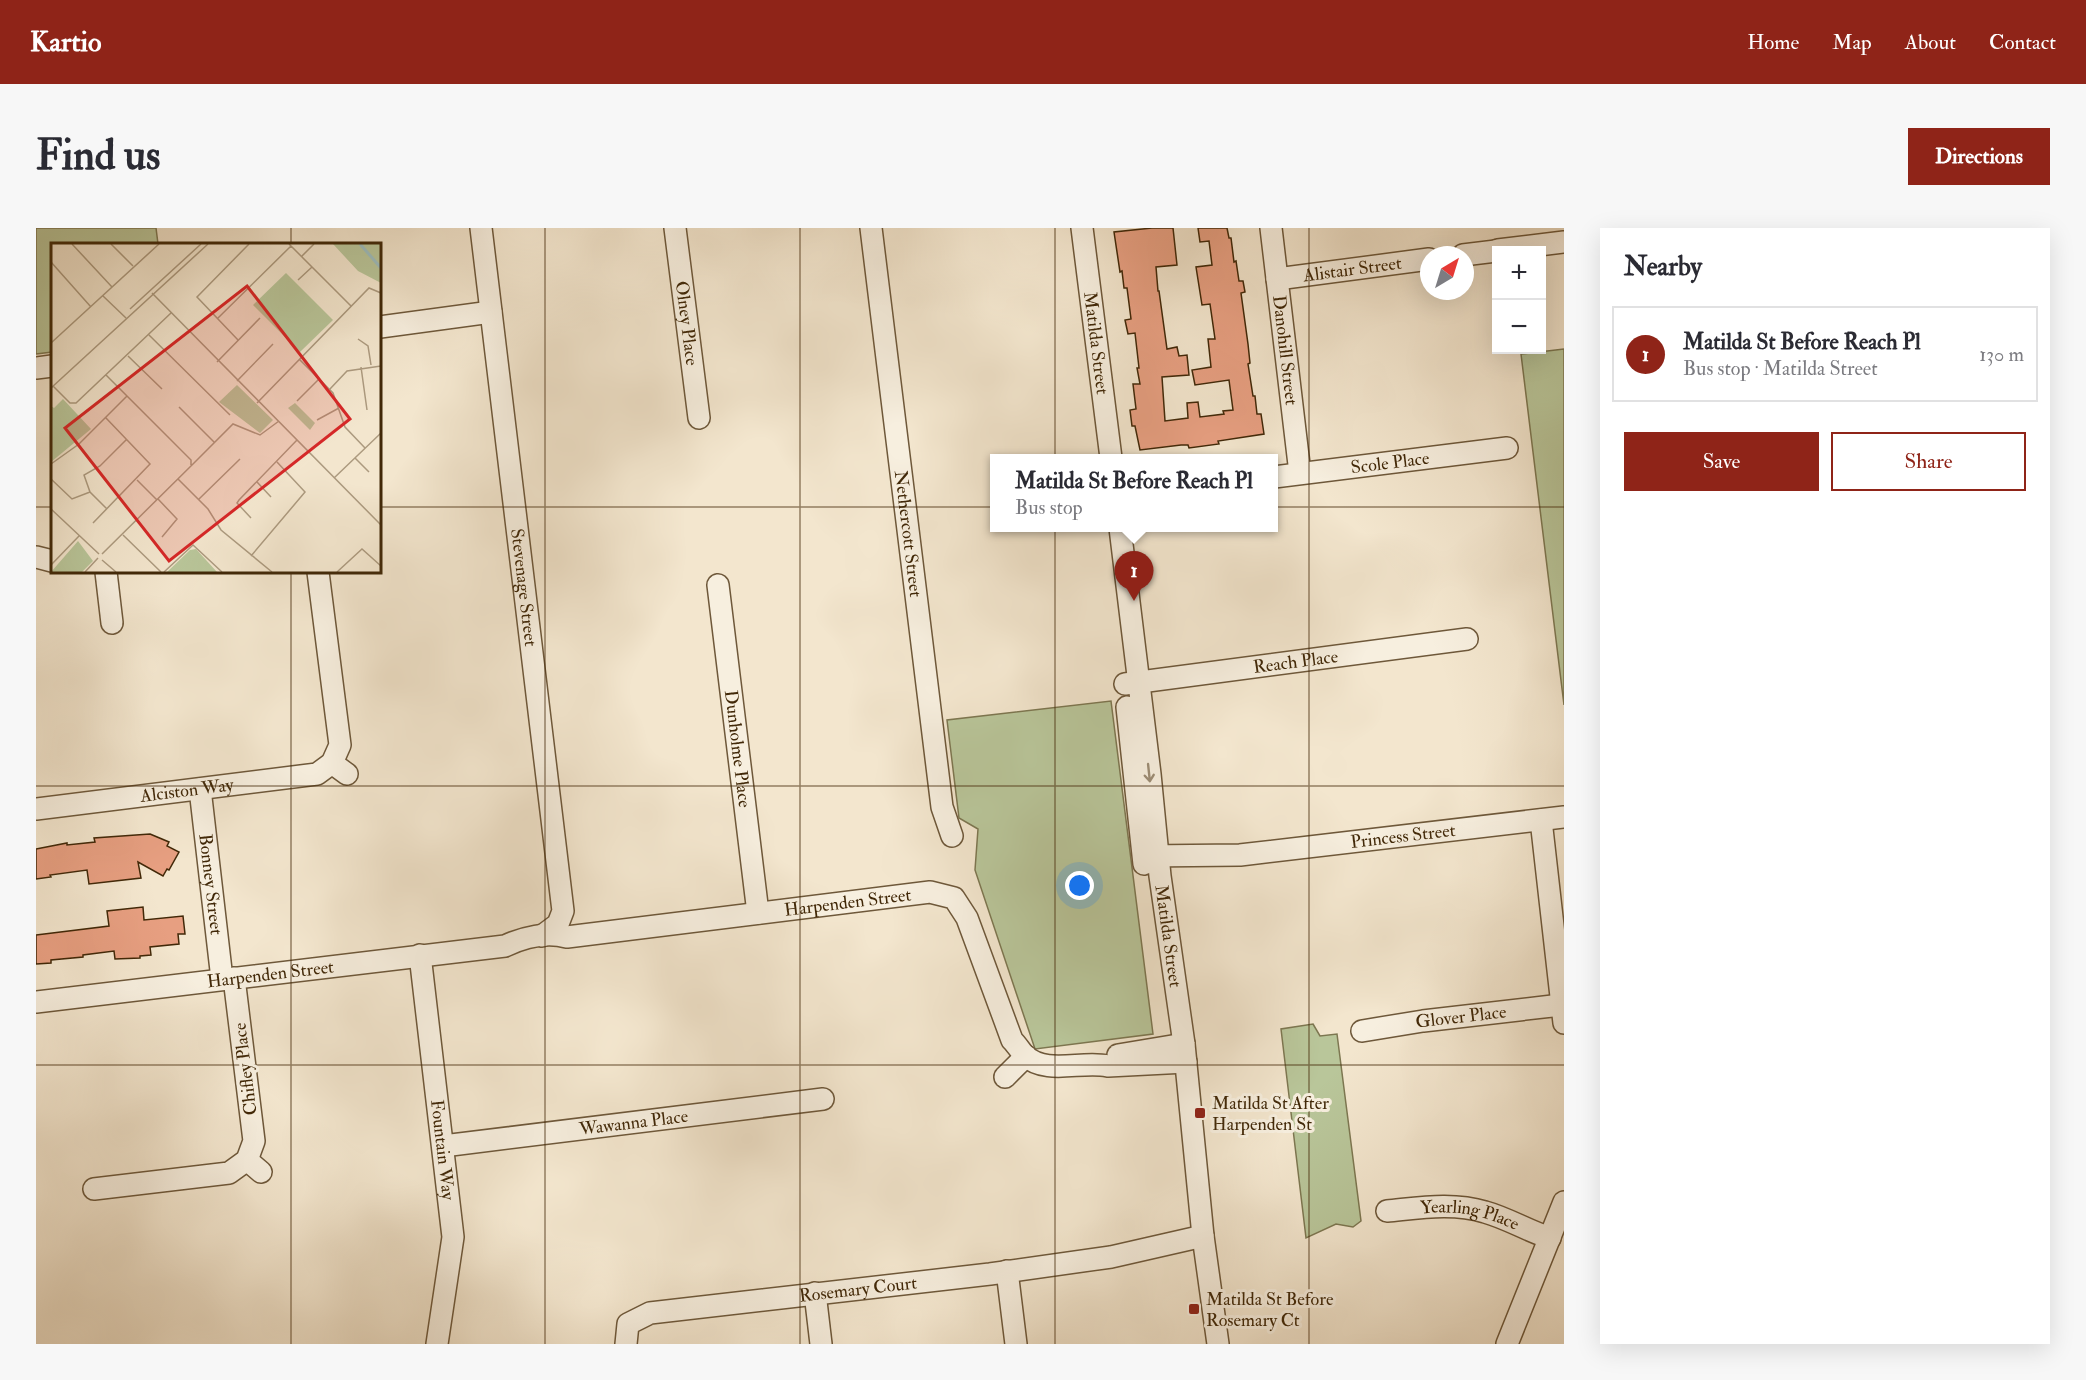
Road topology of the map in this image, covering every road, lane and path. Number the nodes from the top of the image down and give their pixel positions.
1 (480, 228) edge
2 (675, 228) edge
3 (872, 228) edge
4 (1069, 228) edge
5 (1082, 228) edge
6 (1271, 228) edge
7 (1564, 242) edge
8 (1534, 246) edge
9 (1492, 252) edge
10 (1474, 254) edge
11 (1420, 260) edge
12 (1277, 279) junction
13 (491, 312) junction
14 (381, 327) edge
15 (51, 366) edge
16 (36, 368) edge
17 (699, 418) dead end
18 (1508, 448) dead end
19 (1097, 454) edge
20 (1110, 454) edge
21 (1300, 473) junction
22 (1278, 476) edge
23 (1107, 532) edge
24 (1120, 532) edge
25 (36, 557) edge
26 (51, 561) edge
27 (106, 573) edge
28 (318, 573) edge
29 (718, 585) dead end
30 (112, 624) dead end
31 (1467, 639) dead end
32 (1131, 683) junction
33 (200, 789) junction
34 (36, 809) edge
35 (1564, 817) edge
36 (1541, 820) junction
37 (951, 836) dead end
38 (1151, 866) junction
39 (758, 913) junction
40 (542, 936) junction
41 (567, 937) junction
42 (505, 946) junction
43 (420, 955) junction
44 (228, 979) junction
45 (36, 1002) edge
46 (1562, 1014) edge
47 (1362, 1030) dead end
48 (1179, 1054) junction
49 (1026, 1056) junction
50 (1005, 1077) dead end
51 (823, 1099) dead end
52 (443, 1146) junction
53 (94, 1190) dead end
54 (1564, 1203) edge
55 (1387, 1211) dead end
56 (1550, 1238) junction
57 (1197, 1245) junction
58 (1007, 1271) junction
59 (815, 1293) junction
60 (437, 1344) edge
61 (627, 1344) edge
62 (821, 1344) edge
63 (1016, 1344) edge
64 (1204, 1344) edge
65 (1218, 1344) edge
66 (1507, 1344) edge

1 - 13 street, Stevenage Street
2 - 17 street, Olney Place
3 - 37 street, Nethercott Street
4 - 19 street, Matilda Street
5 - 20 street, Matilda Street
6 - 12 street, Danohill Street
7 - 8 street
9 - 10 street
11 - 12 street, Alistair Street
12 - 21 street, Danohill Street
13 - 14 street
13 - 40 street, Stevenage Street
15 - 16 street
18 - 21 street, Scole Place
21 - 22 street, Scole Place
23 - 32 street, Matilda Street
24 - 32 street, Matilda Street
25 - 26 street
27 - 30 street
28 - 33 street, Alciston Way
29 - 39 street, Dunholme Place
31 - 32 street, Reach Place
32 - 38 street, Matilda Street
33 - 34 street, Alciston Way
33 - 44 street, Bonney Street
35 - 36 street, Princess Street
36 - 38 street, Princess Street
36 - 46 street
38 - 48 street, Matilda Street
39 - 41 street, Harpenden Street
39 - 49 street, Harpenden Street
40 - 41 street, Harpenden Street
40 - 42 street, Harpenden Street
41 - 42 street, Harpenden Street
42 - 43 street, Harpenden Street
43 - 44 street, Harpenden Street
43 - 52 street, Fountain Way
44 - 45 street, Harpenden Street
44 - 53 street, Chifley Place
46 - 47 street, Glover Place
48 - 49 street
48 - 57 street, Matilda Street
49 - 50 street
51 - 52 street, Wawanna Place
52 - 60 street, Fountain Way
54 - 56 street
55 - 56 street, Yearling Place
56 - 66 street
57 - 58 street, Rosemary Court
57 - 64 street, Matilda Street
57 - 65 street, Matilda Street
58 - 59 street, Rosemary Court
58 - 63 street
59 - 61 street, Rosemary Court
59 - 62 street

